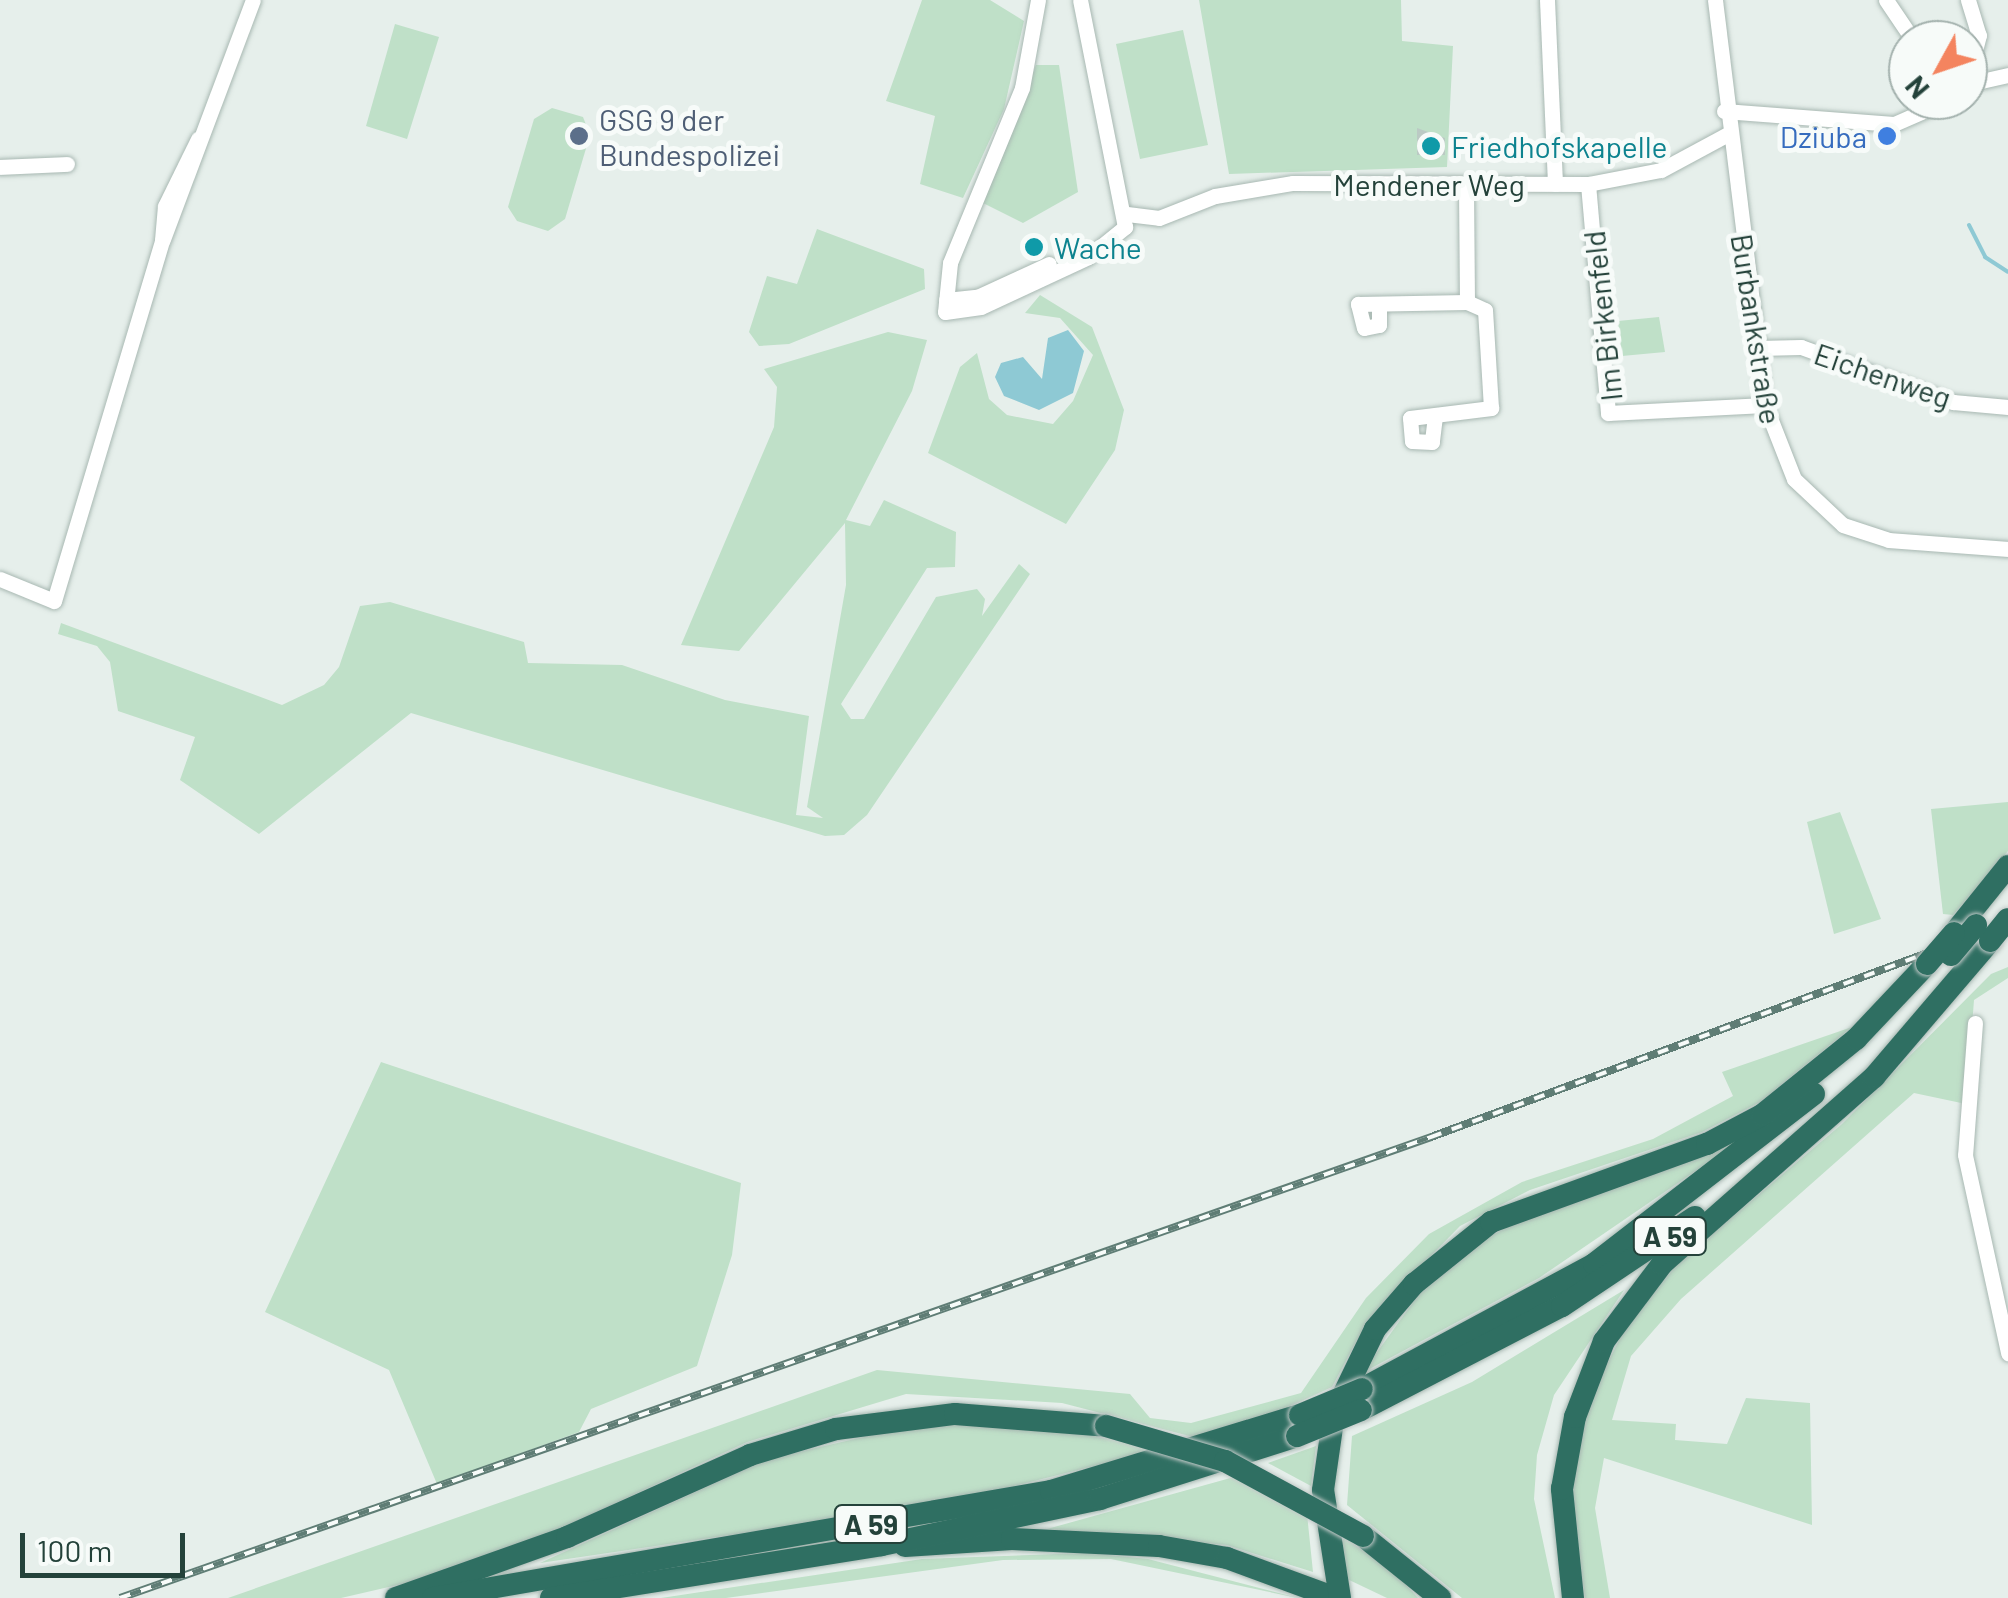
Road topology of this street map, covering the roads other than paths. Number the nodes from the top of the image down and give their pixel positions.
1 (253, 0) edge
2 (1038, 0) edge
3 (1080, 0) edge
4 (1548, 0) edge
5 (1715, 0) edge
6 (1724, 111) junction
7 (1903, 120) edge
8 (1726, 135) junction
9 (67, 164) dead end
10 (0, 166) edge
11 (1554, 184) junction
12 (1588, 184) junction
13 (1466, 185) junction
14 (1127, 214) junction
15 (1467, 302) junction
16 (1380, 304) dead end
17 (1758, 348) junction
18 (1765, 405) junction
19 (2008, 407) edge
20 (1435, 416) dead end
21 (2008, 549) edge
22 (0, 580) edge
23 (2008, 866) edge
24 (2008, 885) edge
25 (2008, 918) edge
26 (1969, 943) junction
27 (1937, 982) junction
28 (1908, 993) junction
29 (1975, 1022) dead end
30 (2008, 1353) edge
31 (1361, 1400) junction
32 (1298, 1425) junction
33 (882, 1545) junction
34 (396, 1598) edge
35 (433, 1598) edge
36 (551, 1598) edge
37 (1338, 1598) edge
38 (1440, 1598) edge
39 (1573, 1598) edge

1 - 22 street
2 - 14 street
3 - 14 street
4 - 11 street
5 - 6 street, Burbankstraße
6 - 7 street
6 - 8 street, Burbankstraße
8 - 12 street, Mendener Weg
8 - 17 street, Burbankstraße
9 - 10 street
11 - 12 street, Mendener Weg
11 - 13 street, Mendener Weg
12 - 18 street, Im Birkenfeld
13 - 14 street, Mendener Weg
13 - 15 street
15 - 16 street
15 - 20 street
17 - 18 street, Burbankstraße
17 - 19 street, Eichenweg
18 - 21 street, Burbankstraße
23 - 26 highway
24 - 26 highway, A 59
25 - 26 highway, A 59, bridge
26 - 27 highway, bridge
26 - 27 highway, A 59
27 - 28 highway
27 - 31 highway, A 59
27 - 39 highway
28 - 31 highway, A 59
28 - 37 highway
29 - 30 street
31 - 32 highway, A 59, bridge
32 - 33 highway, A 59
32 - 35 highway, A 59
33 - 36 highway, A 59
33 - 37 highway
34 - 38 highway, bridge

